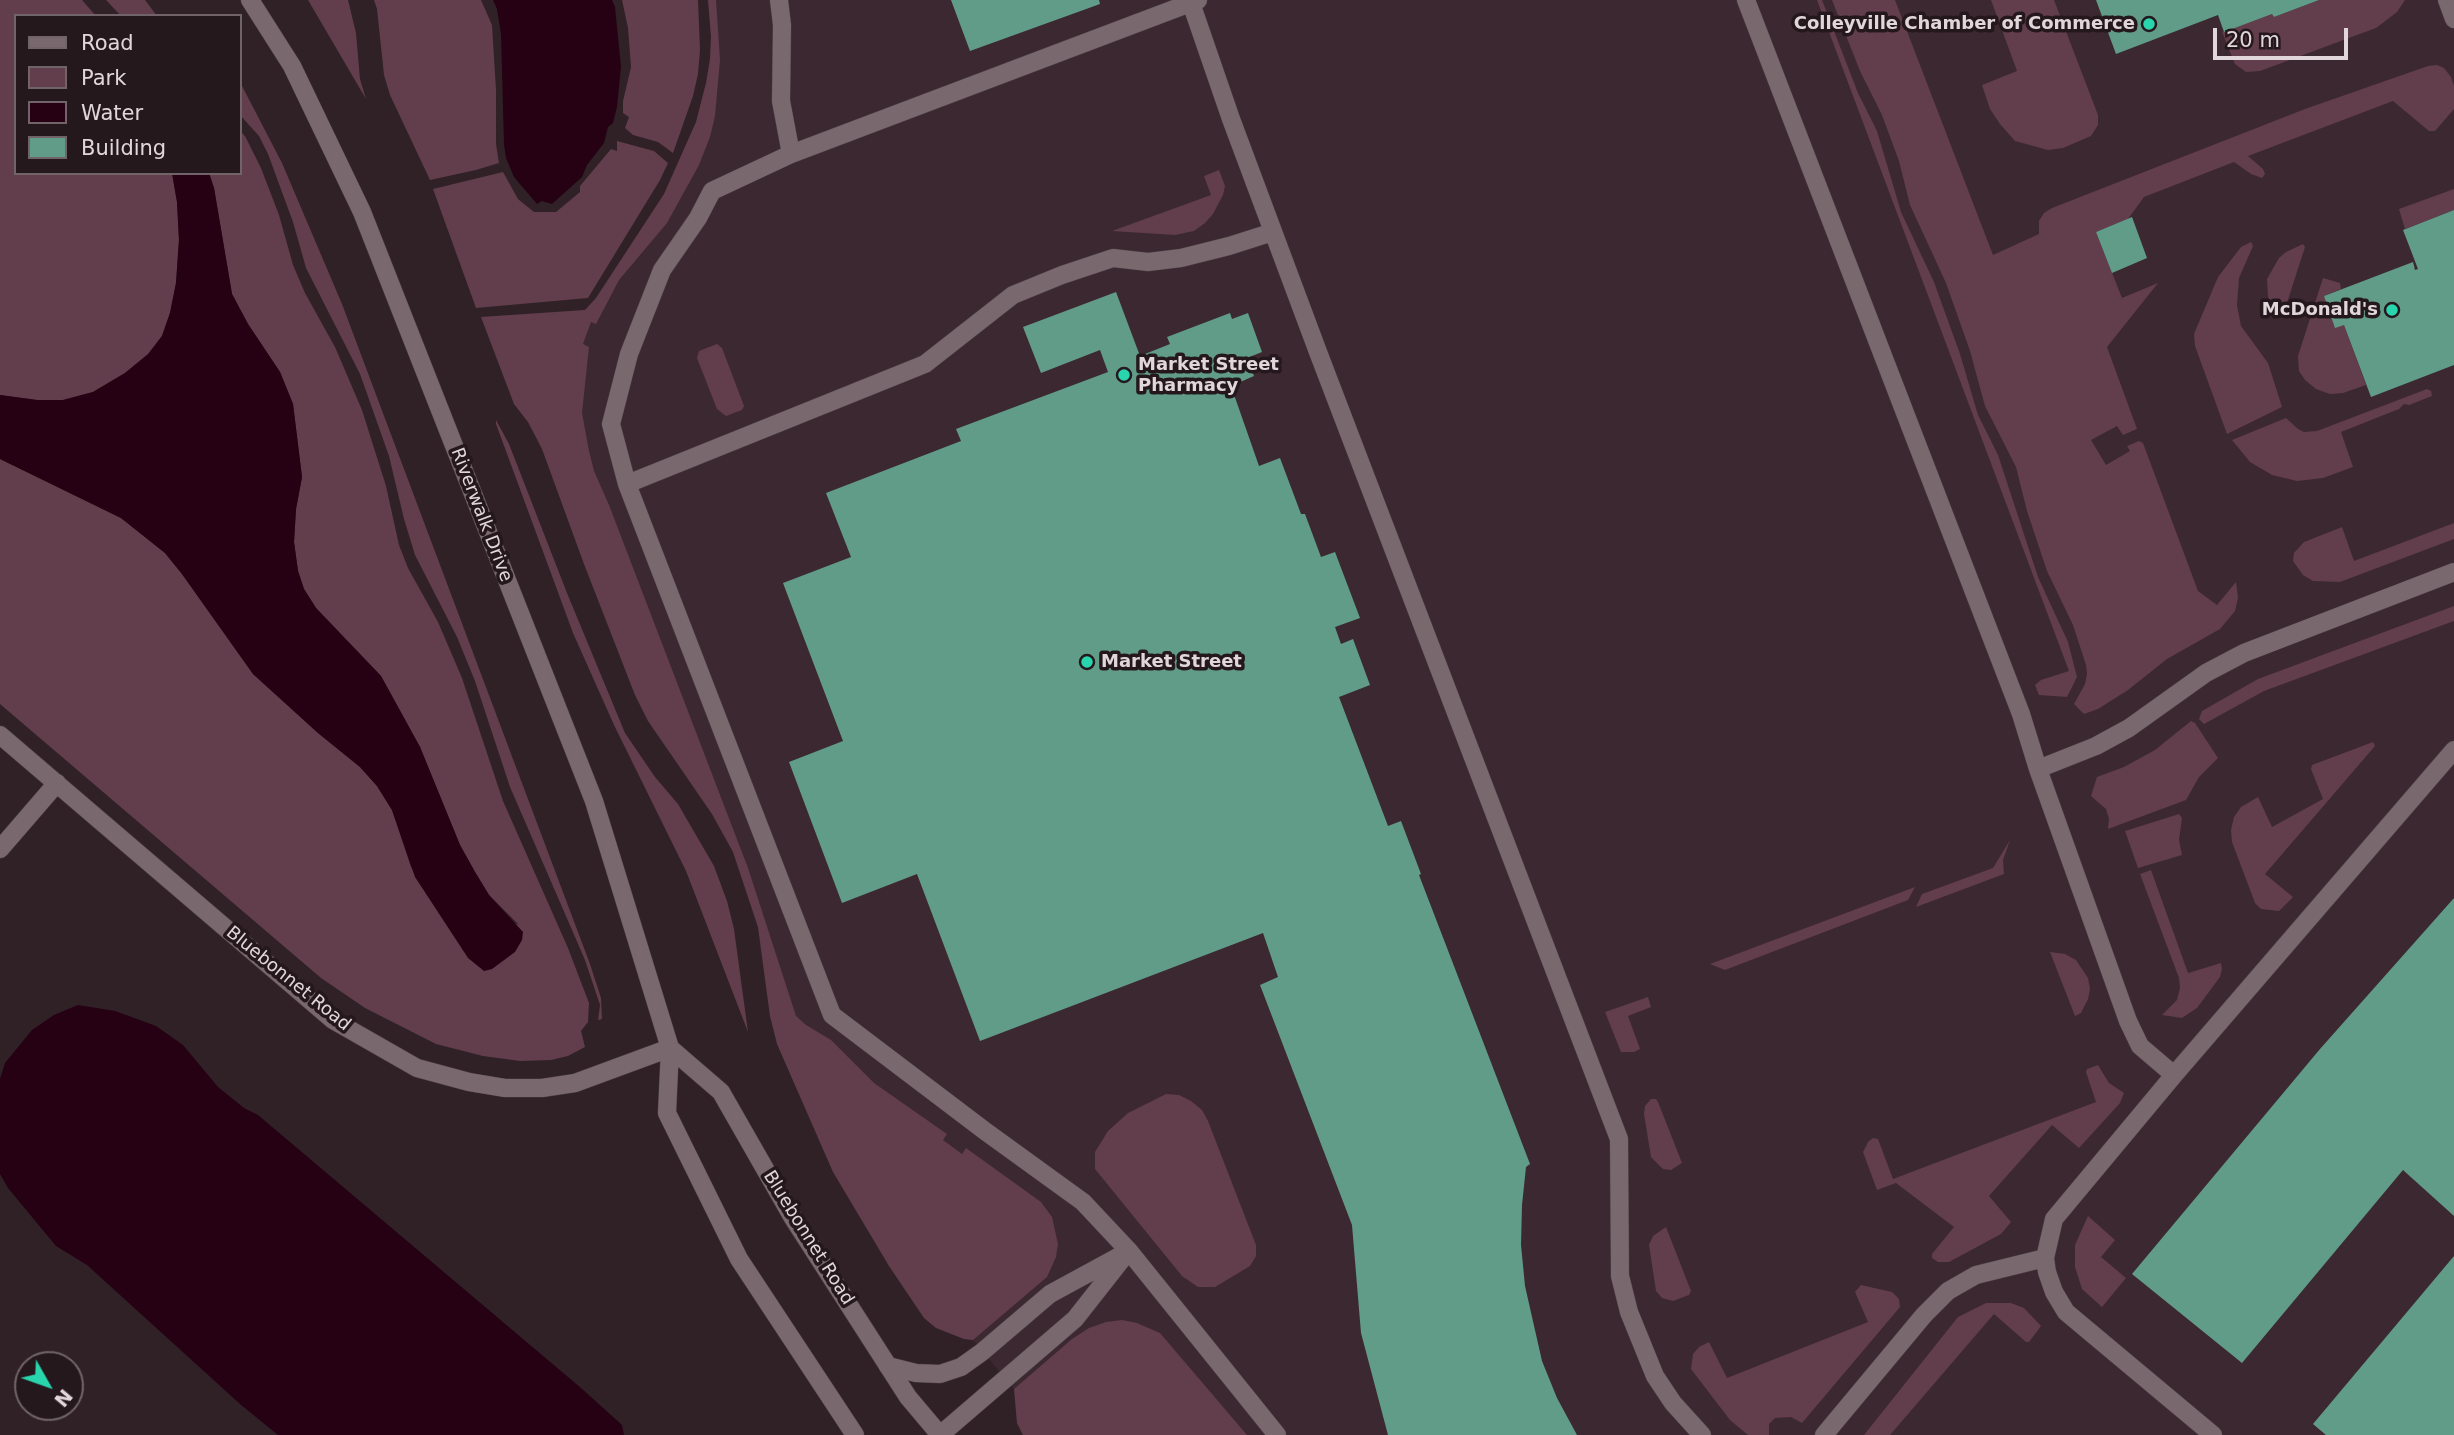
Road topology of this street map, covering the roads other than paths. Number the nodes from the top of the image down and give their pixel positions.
1 (250, 0) edge
2 (779, 0) edge
3 (1746, 0) edge
4 (2447, 0) edge
5 (1193, 1) edge
6 (2454, 19) edge
7 (791, 155) junction
8 (1273, 232) junction
9 (627, 484) junction
10 (2454, 572) edge
11 (0, 735) edge
12 (2454, 750) edge
13 (2038, 769) junction
14 (57, 783) junction
15 (0, 849) edge
16 (670, 1048) junction
17 (2174, 1075) junction
18 (1129, 1251) junction
19 (2045, 1258) junction
20 (888, 1366) junction
21 (855, 1435) edge
22 (940, 1435) edge
23 (1277, 1435) edge
24 (1702, 1435) edge
25 (1824, 1435) edge
26 (2213, 1435) edge

1 - 16 street, Riverwalk Drive
2 - 7 street
3 - 13 street
4 - 6 street
5 - 7 street
5 - 8 street
7 - 9 street
8 - 9 street
8 - 24 street
9 - 18 street
10 - 13 street
11 - 14 street, Bluebonnet Road
12 - 17 street
13 - 17 street
14 - 15 street
14 - 16 street, Bluebonnet Road
16 - 20 street, Bluebonnet Road
16 - 21 street
17 - 19 street
18 - 20 street
18 - 22 street
18 - 23 street
19 - 25 street
19 - 26 street
20 - 22 street, Bluebonnet Road

